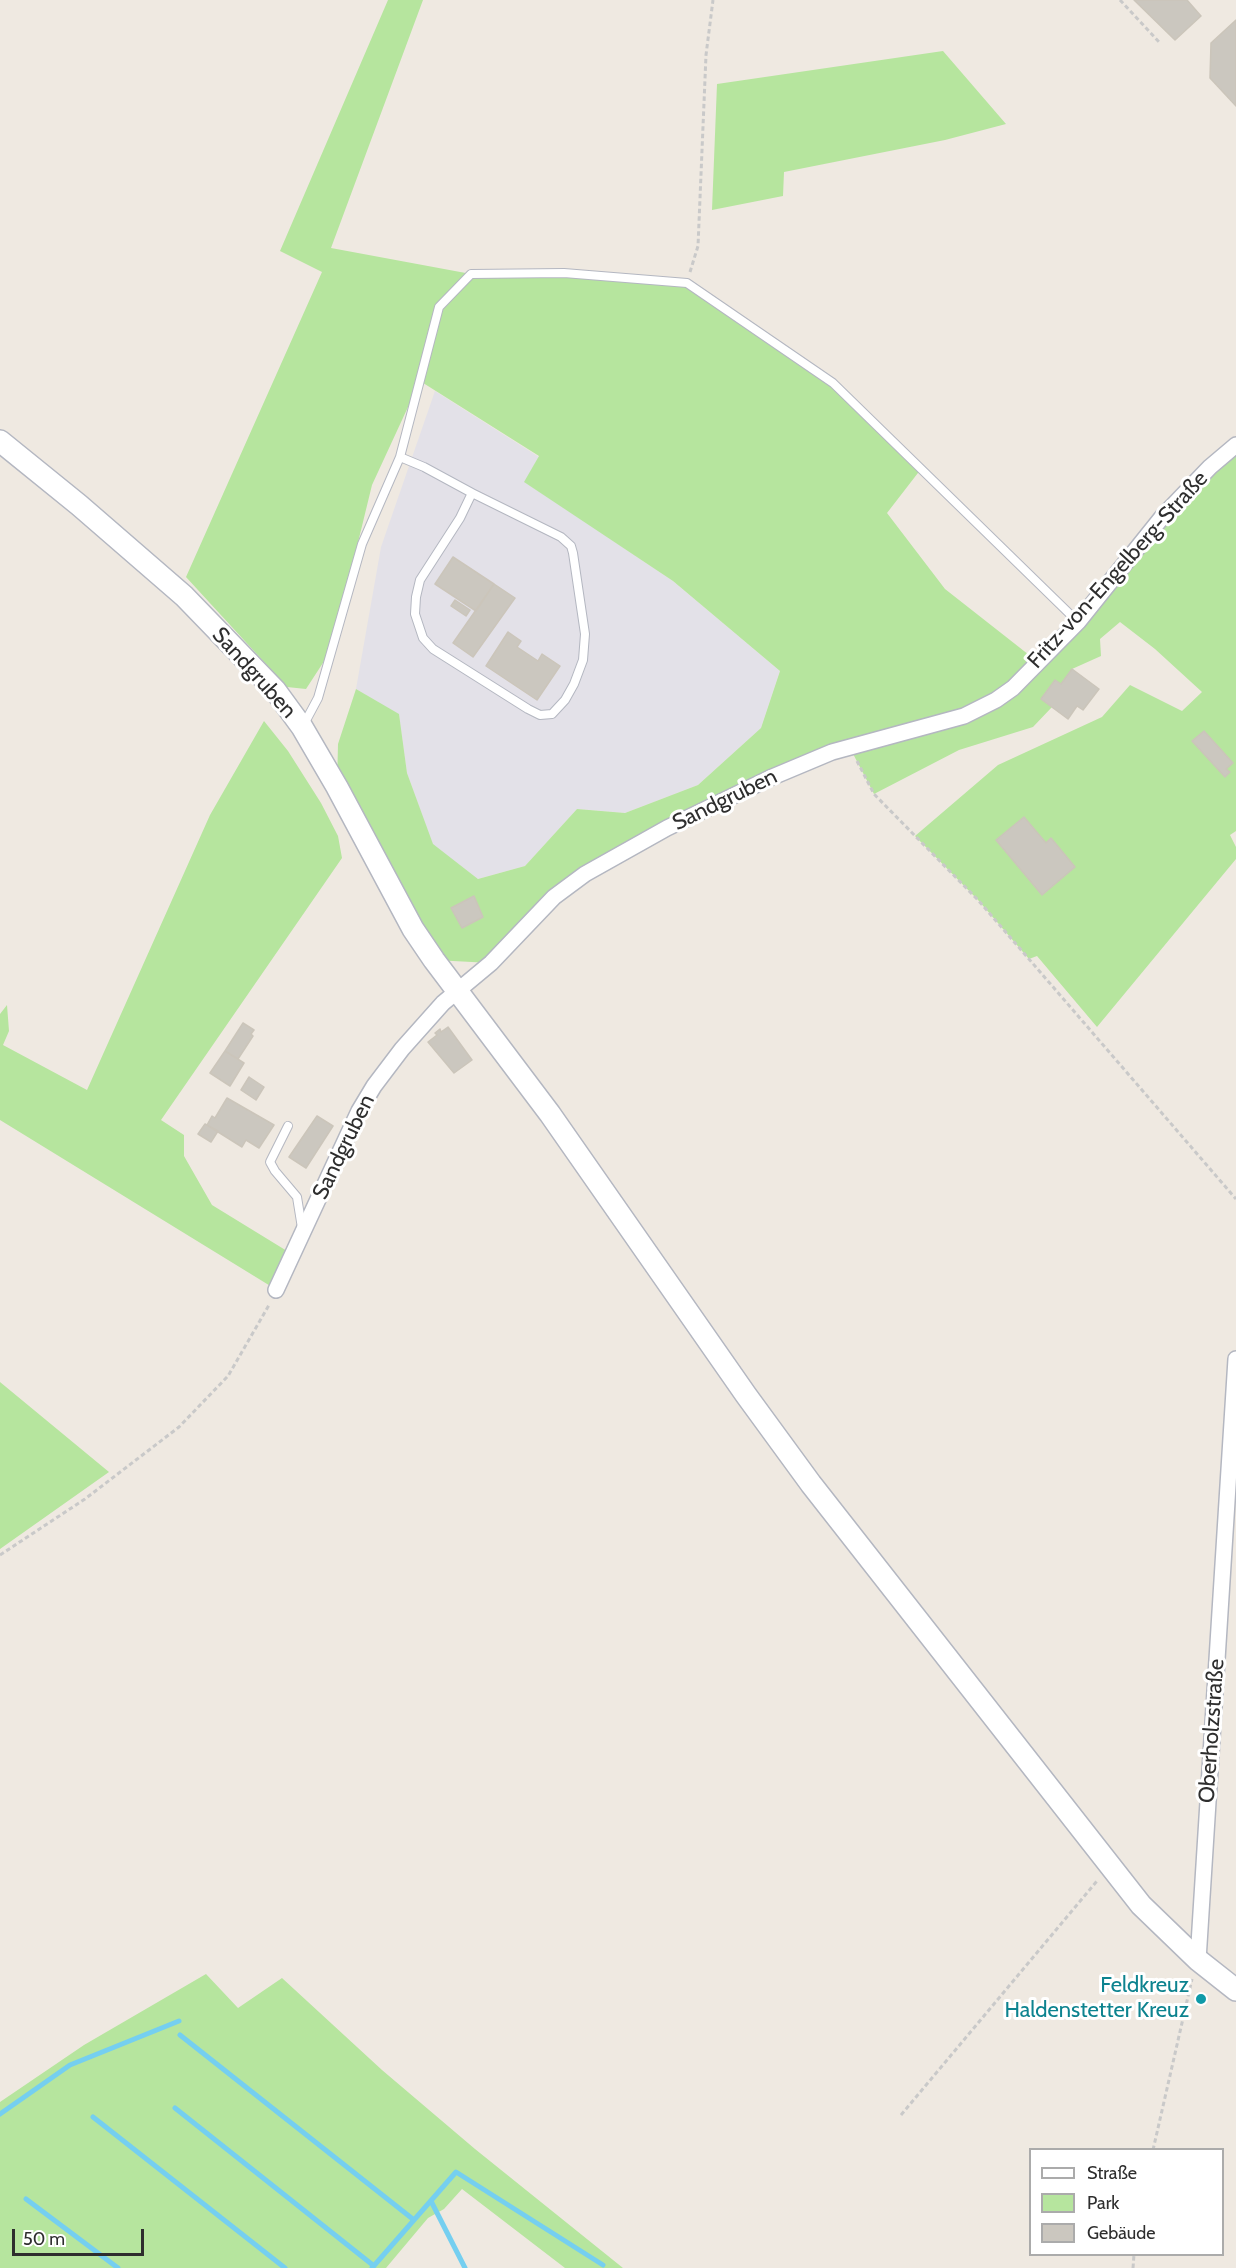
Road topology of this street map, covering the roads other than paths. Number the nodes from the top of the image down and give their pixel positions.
1 (0, 441) edge
2 (1236, 445) edge
3 (400, 457) junction
4 (472, 493) junction
5 (1078, 622) junction
6 (302, 727) junction
7 (832, 752) joint
8 (458, 992) junction
9 (288, 1126) dead end
10 (303, 1232) junction
11 (276, 1290) road end
12 (1236, 1359) edge
13 (1198, 1960) junction
14 (1236, 1990) edge

1 - 6 street, Sandgruben
2 - 5 street, Fritz-von-Engelberg-Straße
3 - 4 lane
3 - 5 lane
3 - 6 lane
4 - 4 lane
5 - 7 street, Fritz-von-Engelberg-Straße
6 - 8 street, Sandgruben
7 - 8 street, Sandgruben
8 - 10 street, Sandgruben
8 - 13 street, Sandgruben
9 - 10 lane
10 - 11 street, Sandgruben
12 - 13 street, Oberholzstraße
13 - 14 street, Sandgruben

